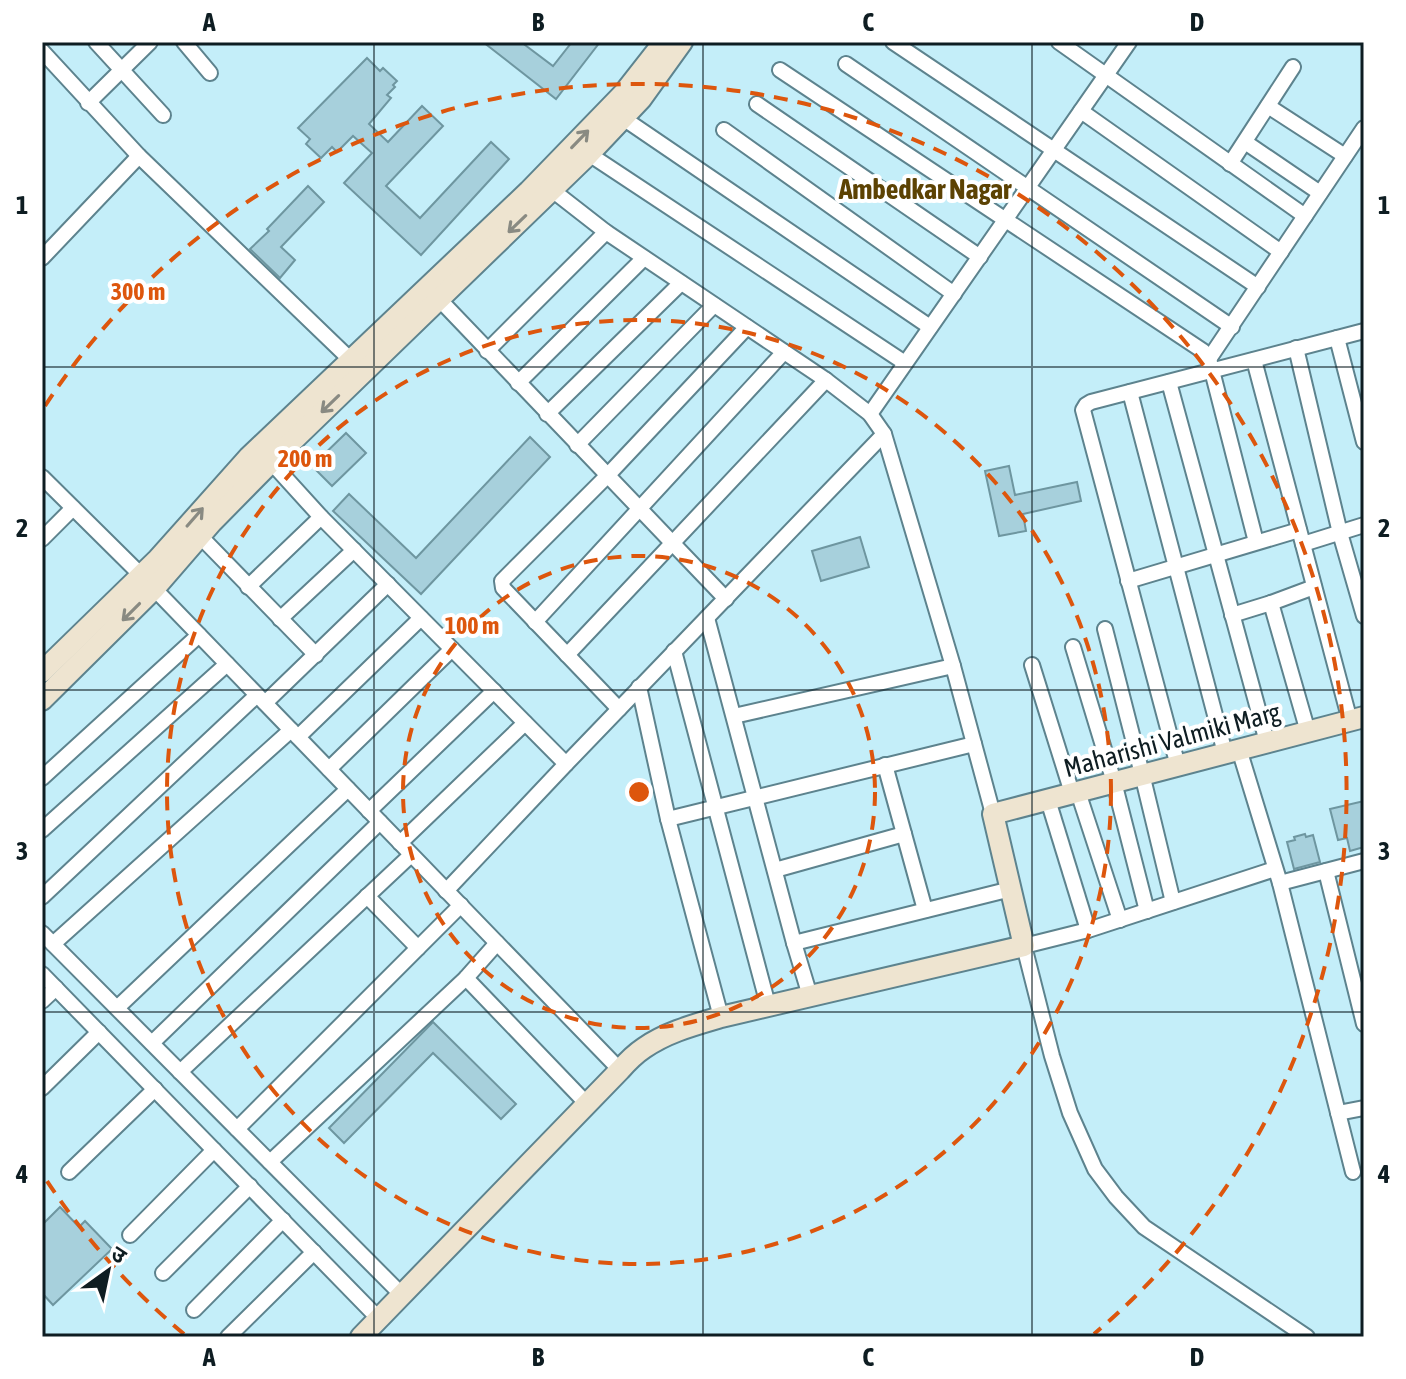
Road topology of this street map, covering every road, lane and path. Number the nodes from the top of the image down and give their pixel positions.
1 (96, 42) edge
2 (150, 42) edge
3 (184, 42) edge
4 (664, 42) edge
5 (682, 42) edge
6 (893, 42) edge
7 (1059, 42) edge
8 (1127, 43) edge
9 (42, 51) edge
10 (846, 64) dead end
11 (1293, 67) dead end
12 (122, 70) junction
13 (780, 70) dead end
14 (210, 73) dead end
15 (1106, 75) junction
16 (88, 103) junction
17 (757, 104) dead end
18 (1268, 106) junction
19 (1081, 111) junction
20 (163, 115) dead end
21 (623, 118) junction
22 (1364, 128) edge
23 (724, 130) dead end
24 (1245, 142) junction
25 (1054, 150) junction
26 (589, 154) junction
27 (139, 156) junction
28 (1345, 156) junction
29 (1230, 164) junction
30 (546, 185) junction
31 (1028, 188) junction
32 (1320, 193) junction
33 (1305, 216) junction
34 (1005, 220) junction
35 (606, 232) junction
36 (1281, 252) junction
37 (980, 257) junction
38 (42, 258) edge
39 (644, 258) junction
40 (681, 283) junction
41 (1258, 287) junction
42 (954, 294) junction
43 (439, 299) junction
44 (714, 305) junction
45 (747, 327) junction
46 (930, 327) junction
47 (1232, 327) junction
48 (1364, 331) edge
49 (1337, 338) junction
50 (1296, 348) junction
51 (487, 351) junction
52 (784, 352) junction
53 (1254, 360) junction
54 (905, 363) junction
55 (1210, 365) junction
56 (358, 367) junction
57 (826, 380) junction
58 (1169, 382) junction
59 (518, 383) junction
60 (1130, 392) junction
61 (547, 414) junction
62 (870, 414) junction
63 (884, 434) junction
64 (1364, 442) edge
65 (577, 445) junction
66 (271, 462) junction
67 (607, 476) junction
68 (42, 477) edge
69 (73, 508) junction
70 (640, 510) junction
71 (321, 517) junction
72 (1364, 525) edge
73 (1340, 533) junction
74 (200, 536) junction
75 (1301, 537) junction
76 (42, 539) edge
77 (1256, 542) junction
78 (671, 543) junction
79 (354, 550) junction
80 (1216, 554) junction
81 (1176, 567) junction
82 (1128, 581) junction
83 (148, 582) junction
84 (388, 584) junction
85 (248, 587) junction
86 (1314, 587) junction
87 (726, 599) junction
88 (1271, 603) junction
89 (1232, 615) junction
90 (1364, 616) edge
91 (421, 618) junction
92 (707, 618) junction
93 (280, 619) junction
94 (535, 622) junction
95 (1105, 629) dead end
96 (199, 635) junction
97 (1073, 647) dead end
98 (452, 649) junction
99 (674, 651) junction
100 (316, 655) junction
101 (567, 655) junction
102 (227, 664) junction
103 (1032, 665) dead end
104 (953, 666) junction
105 (42, 672) edge
106 (639, 687) junction
107 (494, 691) junction
108 (261, 699) junction
109 (42, 700) edge
110 (619, 709) junction
111 (734, 716) junction
112 (1359, 722) edge
113 (525, 723) junction
114 (1308, 732) junction
115 (294, 733) junction
116 (1267, 742) junction
117 (974, 744) junction
118 (1236, 755) junction
119 (566, 764) junction
120 (885, 765) junction
121 (1178, 766) junction
122 (329, 769) junction
123 (42, 778) edge
124 (1144, 781) junction
125 (348, 789) junction
126 (1115, 789) junction
127 (1077, 796) junction
128 (755, 798) junction
129 (1050, 806) junction
130 (716, 807) junction
131 (374, 816) junction
132 (668, 819) junction
133 (994, 820) junction
134 (42, 830) edge
135 (904, 834) junction
136 (400, 843) junction
137 (411, 855) junction
138 (1364, 861) edge
139 (775, 870) junction
140 (1326, 871) junction
141 (1278, 876) junction
142 (1011, 889) junction
143 (446, 891) junction
144 (367, 896) junction
145 (42, 897) edge
146 (1173, 902) junction
147 (461, 905) junction
148 (925, 910) junction
149 (1147, 911) junction
150 (1120, 920) junction
151 (1088, 930) junction
152 (42, 933) edge
153 (497, 943) junction
154 (794, 943) junction
155 (53, 944) junction
156 (1024, 946) junction
157 (418, 948) junction
158 (42, 974) edge
159 (466, 978) junction
160 (56, 988) junction
161 (810, 996) junction
162 (42, 1001) edge
163 (768, 1005) junction
164 (117, 1008) junction
165 (721, 1017) junction
166 (1364, 1024) edge
167 (99, 1032) junction
168 (152, 1043) junction
169 (620, 1070) junction
170 (180, 1072) junction
171 (42, 1088) edge
172 (155, 1089) junction
173 (587, 1104) junction
174 (1364, 1108) edge
175 (1338, 1113) junction
176 (237, 1129) junction
177 (214, 1150) junction
178 (270, 1162) junction
179 (69, 1172) dead end
180 (1353, 1172) dead end
181 (250, 1186) junction
182 (283, 1220) junction
183 (130, 1235) dead end
184 (314, 1252) junction
185 (163, 1273) dead end
186 (402, 1295) junction
187 (194, 1310) dead end
188 (379, 1319) junction
189 (228, 1337) edge
190 (361, 1337) edge
191 (1307, 1337) edge

1 - 12 street
2 - 12 street
3 - 14 street
30 -> 4 street
5 - 21 street
6 - 25 street
7 - 15 street
8 - 15 street
9 - 16 street
10 - 31 street
11 - 18 street
12 - 16 street
12 - 20 street
13 - 34 street
15 - 19 street
15 - 29 street
16 - 27 street
17 - 37 street
18 - 24 street
18 - 28 street
19 - 25 street
19 - 36 street
21 - 26 street
21 - 46 street
22 - 28 street
23 - 42 street
24 - 29 street
24 - 32 street
25 - 31 street
25 - 41 street
26 - 30 street
26 - 54 street
27 - 38 street
27 - 56 street
28 - 32 street
29 - 33 street
30 - 35 street
30 -> 43 street
30 - 56 street
31 - 34 street
31 - 47 street
32 - 33 street
33 - 36 street
34 - 37 street
34 - 55 street
35 - 39 street
35 - 51 street
36 - 41 street
37 - 42 street
39 - 40 street
39 - 59 street
40 - 44 street
40 - 61 street
41 - 47 street
42 - 46 street
43 - 51 street
43 - 56 street
44 - 45 street
44 - 65 street
45 - 52 street
45 - 67 street
46 - 54 street
47 - 55 street
48 - 49 street
49 - 50 street
49 - 64 street
50 - 53 street
50 - 73 street
51 - 59 street
52 - 57 street
52 - 70 street
53 - 55 street
53 - 75 street
54 - 62 street
55 - 58 street
55 - 77 street
56 -> 66 street
83 -> 56 street
57 - 62 street
57 - 78 street
58 - 60 street
58 - 80 street
59 - 61 street
60 - 81 street
60 - 82 street
61 - 65 street
62 - 63 street
63 - 87 street
63 - 104 street
65 - 67 street
66 - 71 street
66 - 74 street
67 - 70 street
67 - 94 street
68 - 69 street
69 - 76 street
69 - 83 street
70 - 78 street
70 - 94 street
71 - 79 street
71 - 85 street
72 - 73 street
73 - 75 street
73 - 90 street
74 - 83 street
74 - 85 street
75 - 77 street
75 - 86 street
77 - 80 street
78 - 87 street
78 - 101 street
79 - 84 street
79 - 93 street
80 - 81 street
80 - 89 street
81 - 82 street
81 - 118 street
82 - 121 street
83 - 96 street
83 - 105 street
83 -> 109 street
84 - 91 street
84 - 100 street
85 - 93 street
86 - 88 street
86 - 112 street
87 - 92 street
88 - 89 street
88 - 114 street
89 - 116 street
91 - 98 street
91 - 115 street
92 - 99 street
92 - 111 street
93 - 100 street
94 - 101 street
95 - 124 street
96 - 102 street
96 - 123 street
97 - 126 street
98 - 107 street
98 - 122 street
99 - 106 street
99 - 130 street
100 - 108 street
101 - 110 street
102 - 108 street
102 - 134 street
103 - 127 street
104 - 111 street
104 - 117 street
106 - 110 street
106 - 132 street
107 - 113 street
107 - 131 street
108 - 115 street
108 - 145 street
110 - 119 street
111 - 128 street
112 - 114 street, Maharishi Valmiki Marg
112 - 118 street, Maharishi Valmiki Marg
113 - 119 street
113 - 136 street
114 - 116 street, Maharishi Valmiki Marg
115 - 122 street
115 - 155 street
116 - 118 street, Maharishi Valmiki Marg
117 - 120 street
117 - 133 street
118 - 121 street, Maharishi Valmiki Marg
118 - 124 street, Maharishi Valmiki Marg
118 - 141 street
119 - 143 street
120 - 128 street
120 - 135 street
121 - 124 street, Maharishi Valmiki Marg
122 - 125 street
124 - 126 street, Maharishi Valmiki Marg
124 - 146 street
125 - 131 street
125 - 164 street
126 - 127 street, Maharishi Valmiki Marg
126 - 149 street
127 - 129 street, Maharishi Valmiki Marg
127 - 150 street
128 - 130 street
128 - 139 street
129 - 133 street, Maharishi Valmiki Marg
129 - 151 street
130 - 132 street
130 - 163 street
131 - 136 street
131 - 168 street
132 - 165 street
133 - 142 street
135 - 139 street
135 - 148 street
136 - 137 street
137 - 143 street
137 - 144 street
138 - 140 street
139 - 154 street
140 - 141 street
140 - 166 street
141 - 146 street
141 - 175 street
142 - 148 street
142 - 156 street
143 - 147 street
144 - 157 street
144 - 170 street
146 - 149 street
147 - 153 street
147 - 157 street
148 - 154 street
149 - 150 street
150 - 151 street
151 - 156 street
152 - 155 street
153 - 159 street
153 - 169 street
154 - 161 street
155 - 164 street
156 - 161 street
156 - 191 street
157 - 176 street
158 - 160 street
159 - 173 street
159 - 178 street
160 - 162 street
160 - 167 street
161 - 163 street
163 - 165 street
164 - 168 street
165 - 169 street
167 - 171 street
167 - 172 street
168 - 170 street
169 - 173 street
170 - 176 street
172 - 177 street
172 - 179 street
173 - 186 street
174 - 175 street
175 - 180 street
176 - 178 street
177 - 181 street
177 - 183 street
178 - 186 street
181 - 182 street
181 - 185 street
182 - 184 street
182 - 187 street
184 - 188 street
184 - 189 street
186 - 188 street
188 - 190 street

